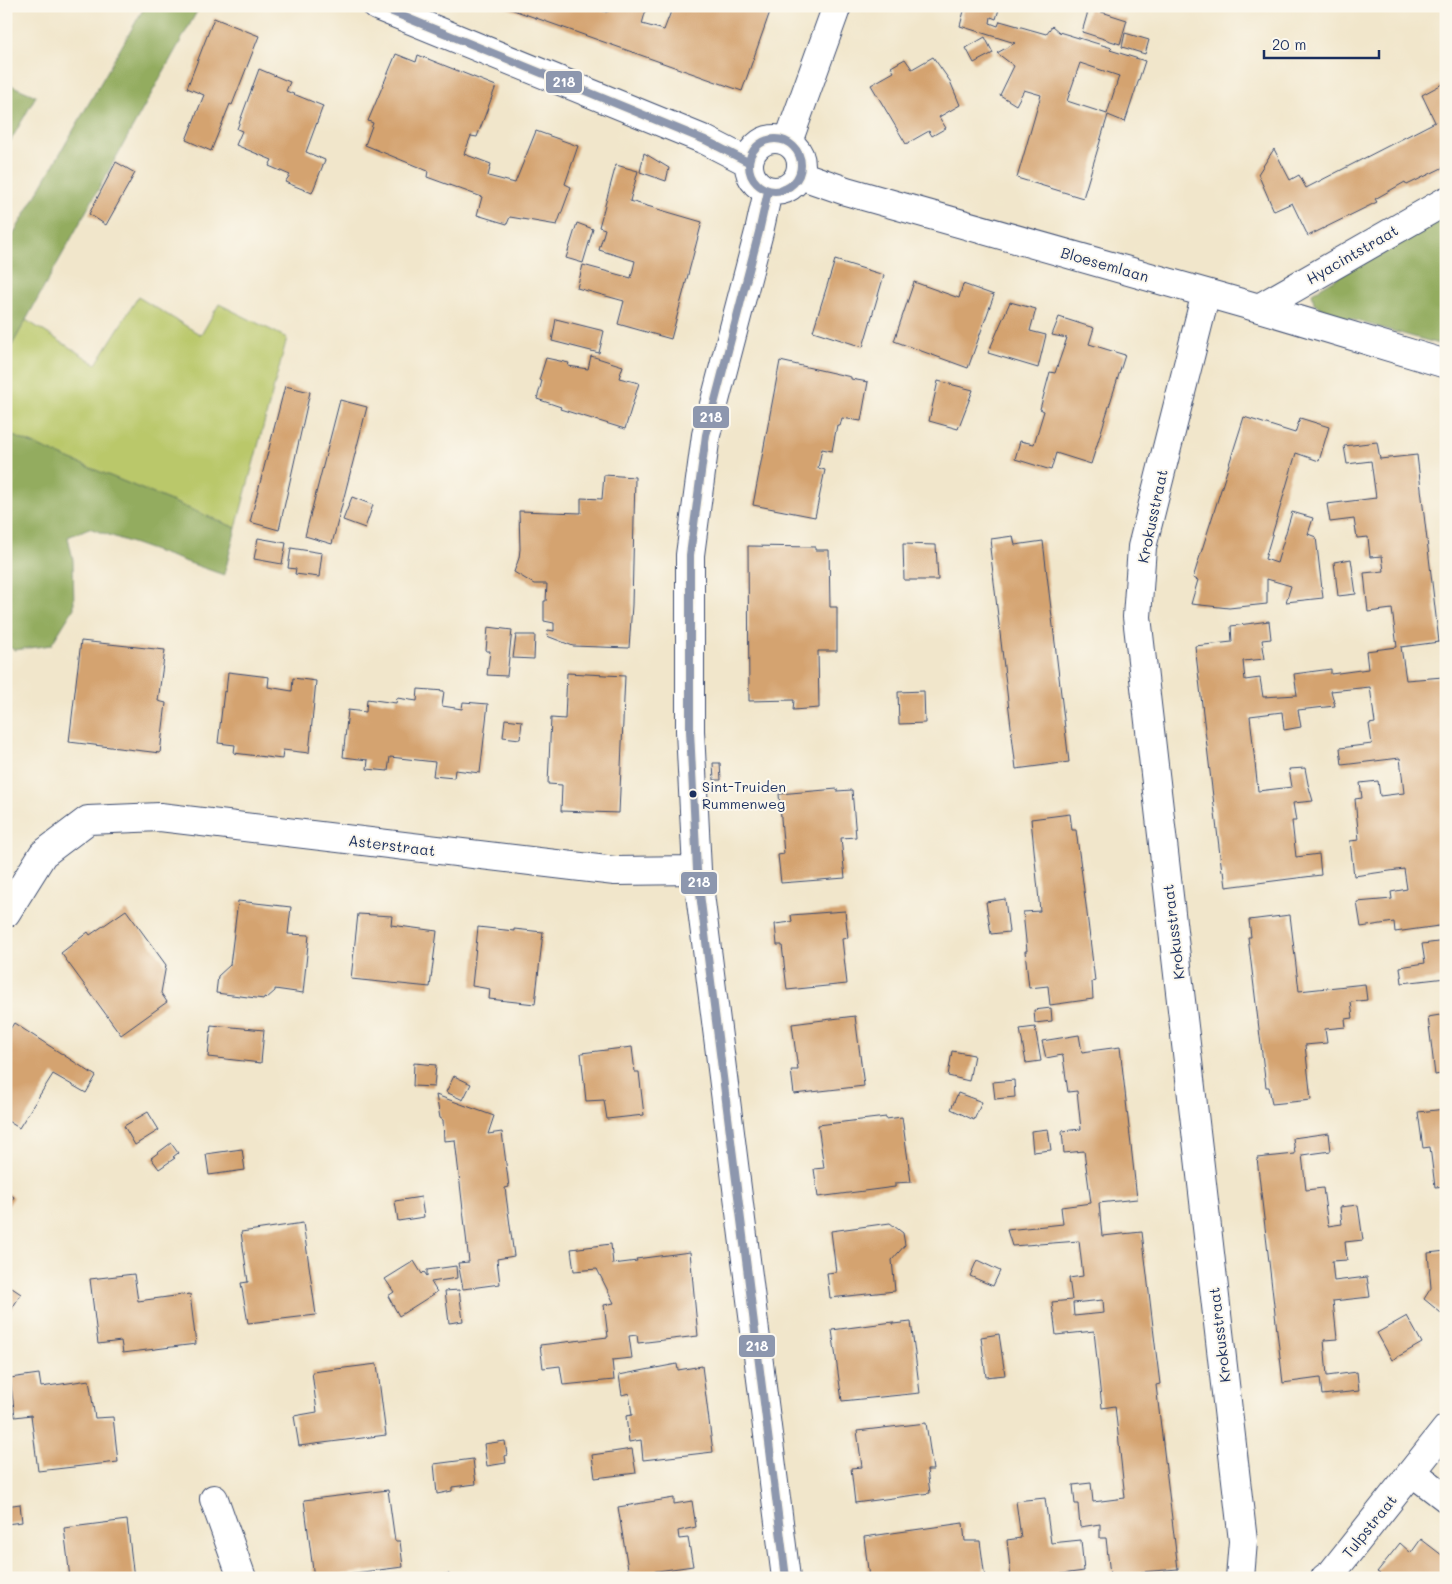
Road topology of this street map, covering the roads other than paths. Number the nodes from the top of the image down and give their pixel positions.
1 (377, 6) edge
2 (837, 6) edge
3 (788, 142) junction
4 (748, 162) junction
5 (800, 175) junction
6 (768, 191) junction
7 (1446, 201) edge
8 (1206, 293) junction
9 (1259, 308) junction
10 (1446, 364) edge
11 (697, 870) junction
12 (6, 913) edge
13 (1446, 1429) edge
14 (1412, 1472) junction
15 (1446, 1498) edge
16 (214, 1499) dead end
17 (242, 1578) edge
18 (786, 1578) edge
19 (1240, 1578) edge
20 (1325, 1578) edge

1 - 4 street
2 - 3 street
3 - 4 street
3 - 5 street
4 - 6 street
5 - 6 street
5 - 8 street, Bloesemlaan
6 - 11 street
7 - 9 street, Hyacintstraat
8 - 9 street, Bloesemlaan
8 - 19 street, Krokusstraat
9 - 10 street, Bloesemlaan
11 - 12 street, Asterstraat
11 - 18 street
13 - 14 street, Tulpstraat
14 - 15 street
14 - 20 street, Tulpstraat
16 - 17 street

